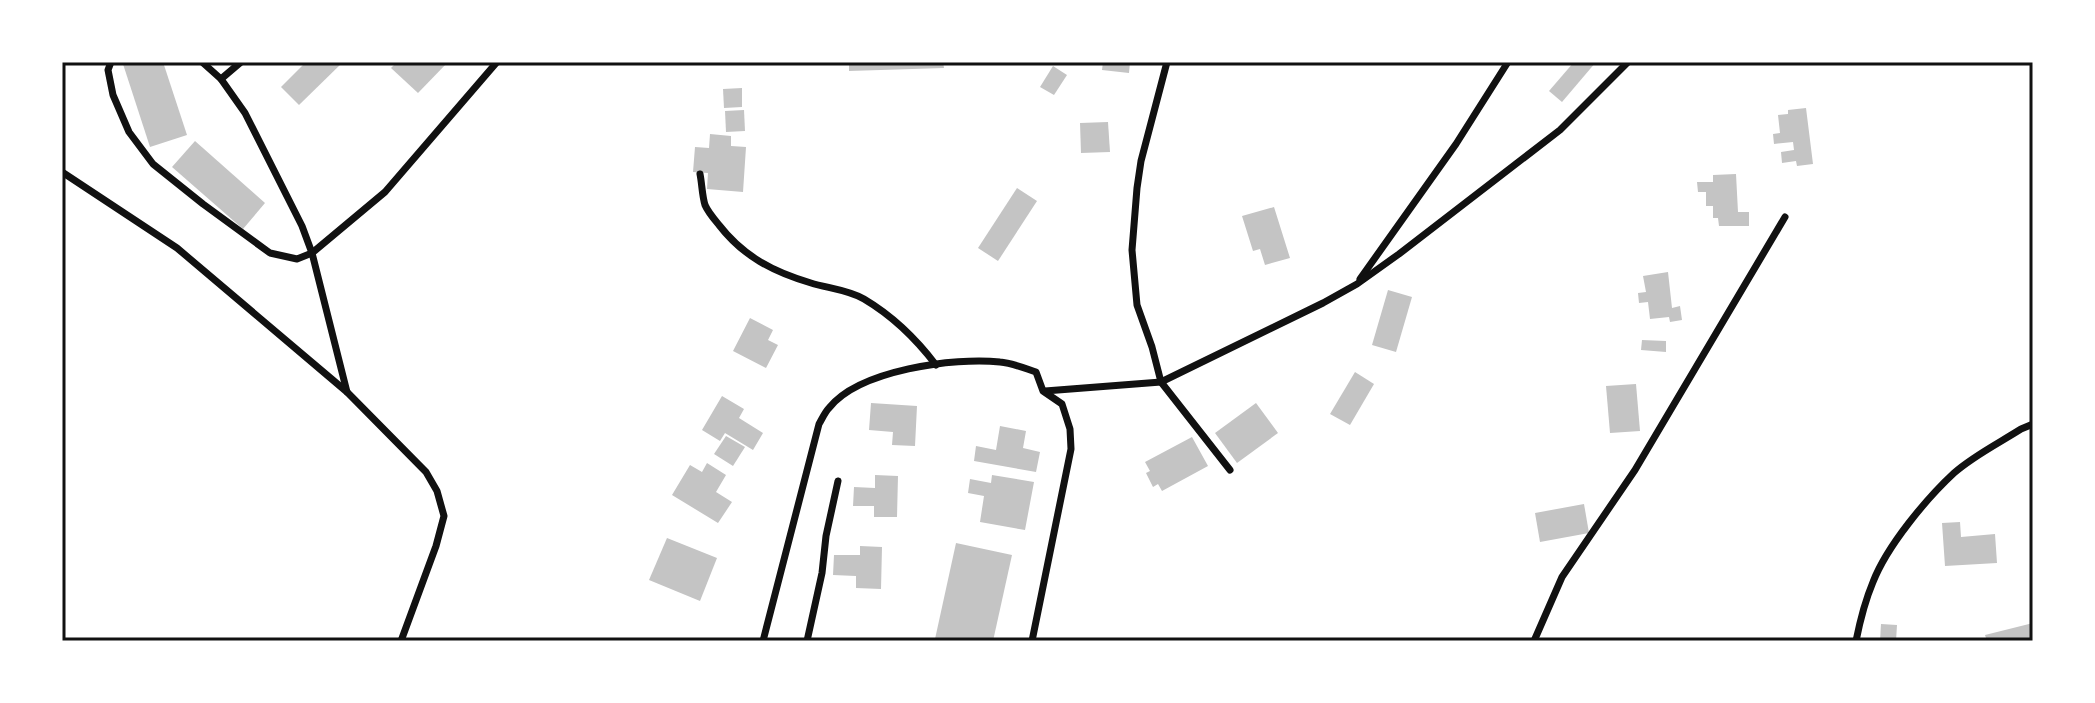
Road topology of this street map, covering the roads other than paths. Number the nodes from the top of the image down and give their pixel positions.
1 (111, 62) edge
2 (202, 62) edge
3 (241, 62) edge
4 (497, 62) edge
5 (1167, 62) edge
6 (1508, 62) edge
7 (1628, 62) edge
8 (221, 79) junction
9 (62, 172) edge
10 (700, 174) dead end
11 (1785, 217) dead end
12 (312, 253) junction
13 (1357, 284) junction
14 (936, 365) junction
15 (1161, 382) junction
16 (1043, 391) junction
17 (347, 392) junction
18 (2033, 424) edge
19 (1230, 470) dead end
20 (838, 481) dead end
21 (401, 641) edge
22 (763, 641) edge
23 (807, 641) edge
24 (1032, 641) edge
25 (1534, 641) edge
26 (1856, 641) edge

1 - 12 street
2 - 8 street
3 - 8 street
4 - 12 street
5 - 15 street
6 - 13 street
7 - 13 street
8 - 12 street
9 - 17 street
10 - 14 street
11 - 25 street
12 - 17 street
13 - 15 street
14 - 16 street
14 - 22 street
15 - 16 street
15 - 19 street
16 - 24 street
17 - 21 street
18 - 26 street
20 - 23 street

